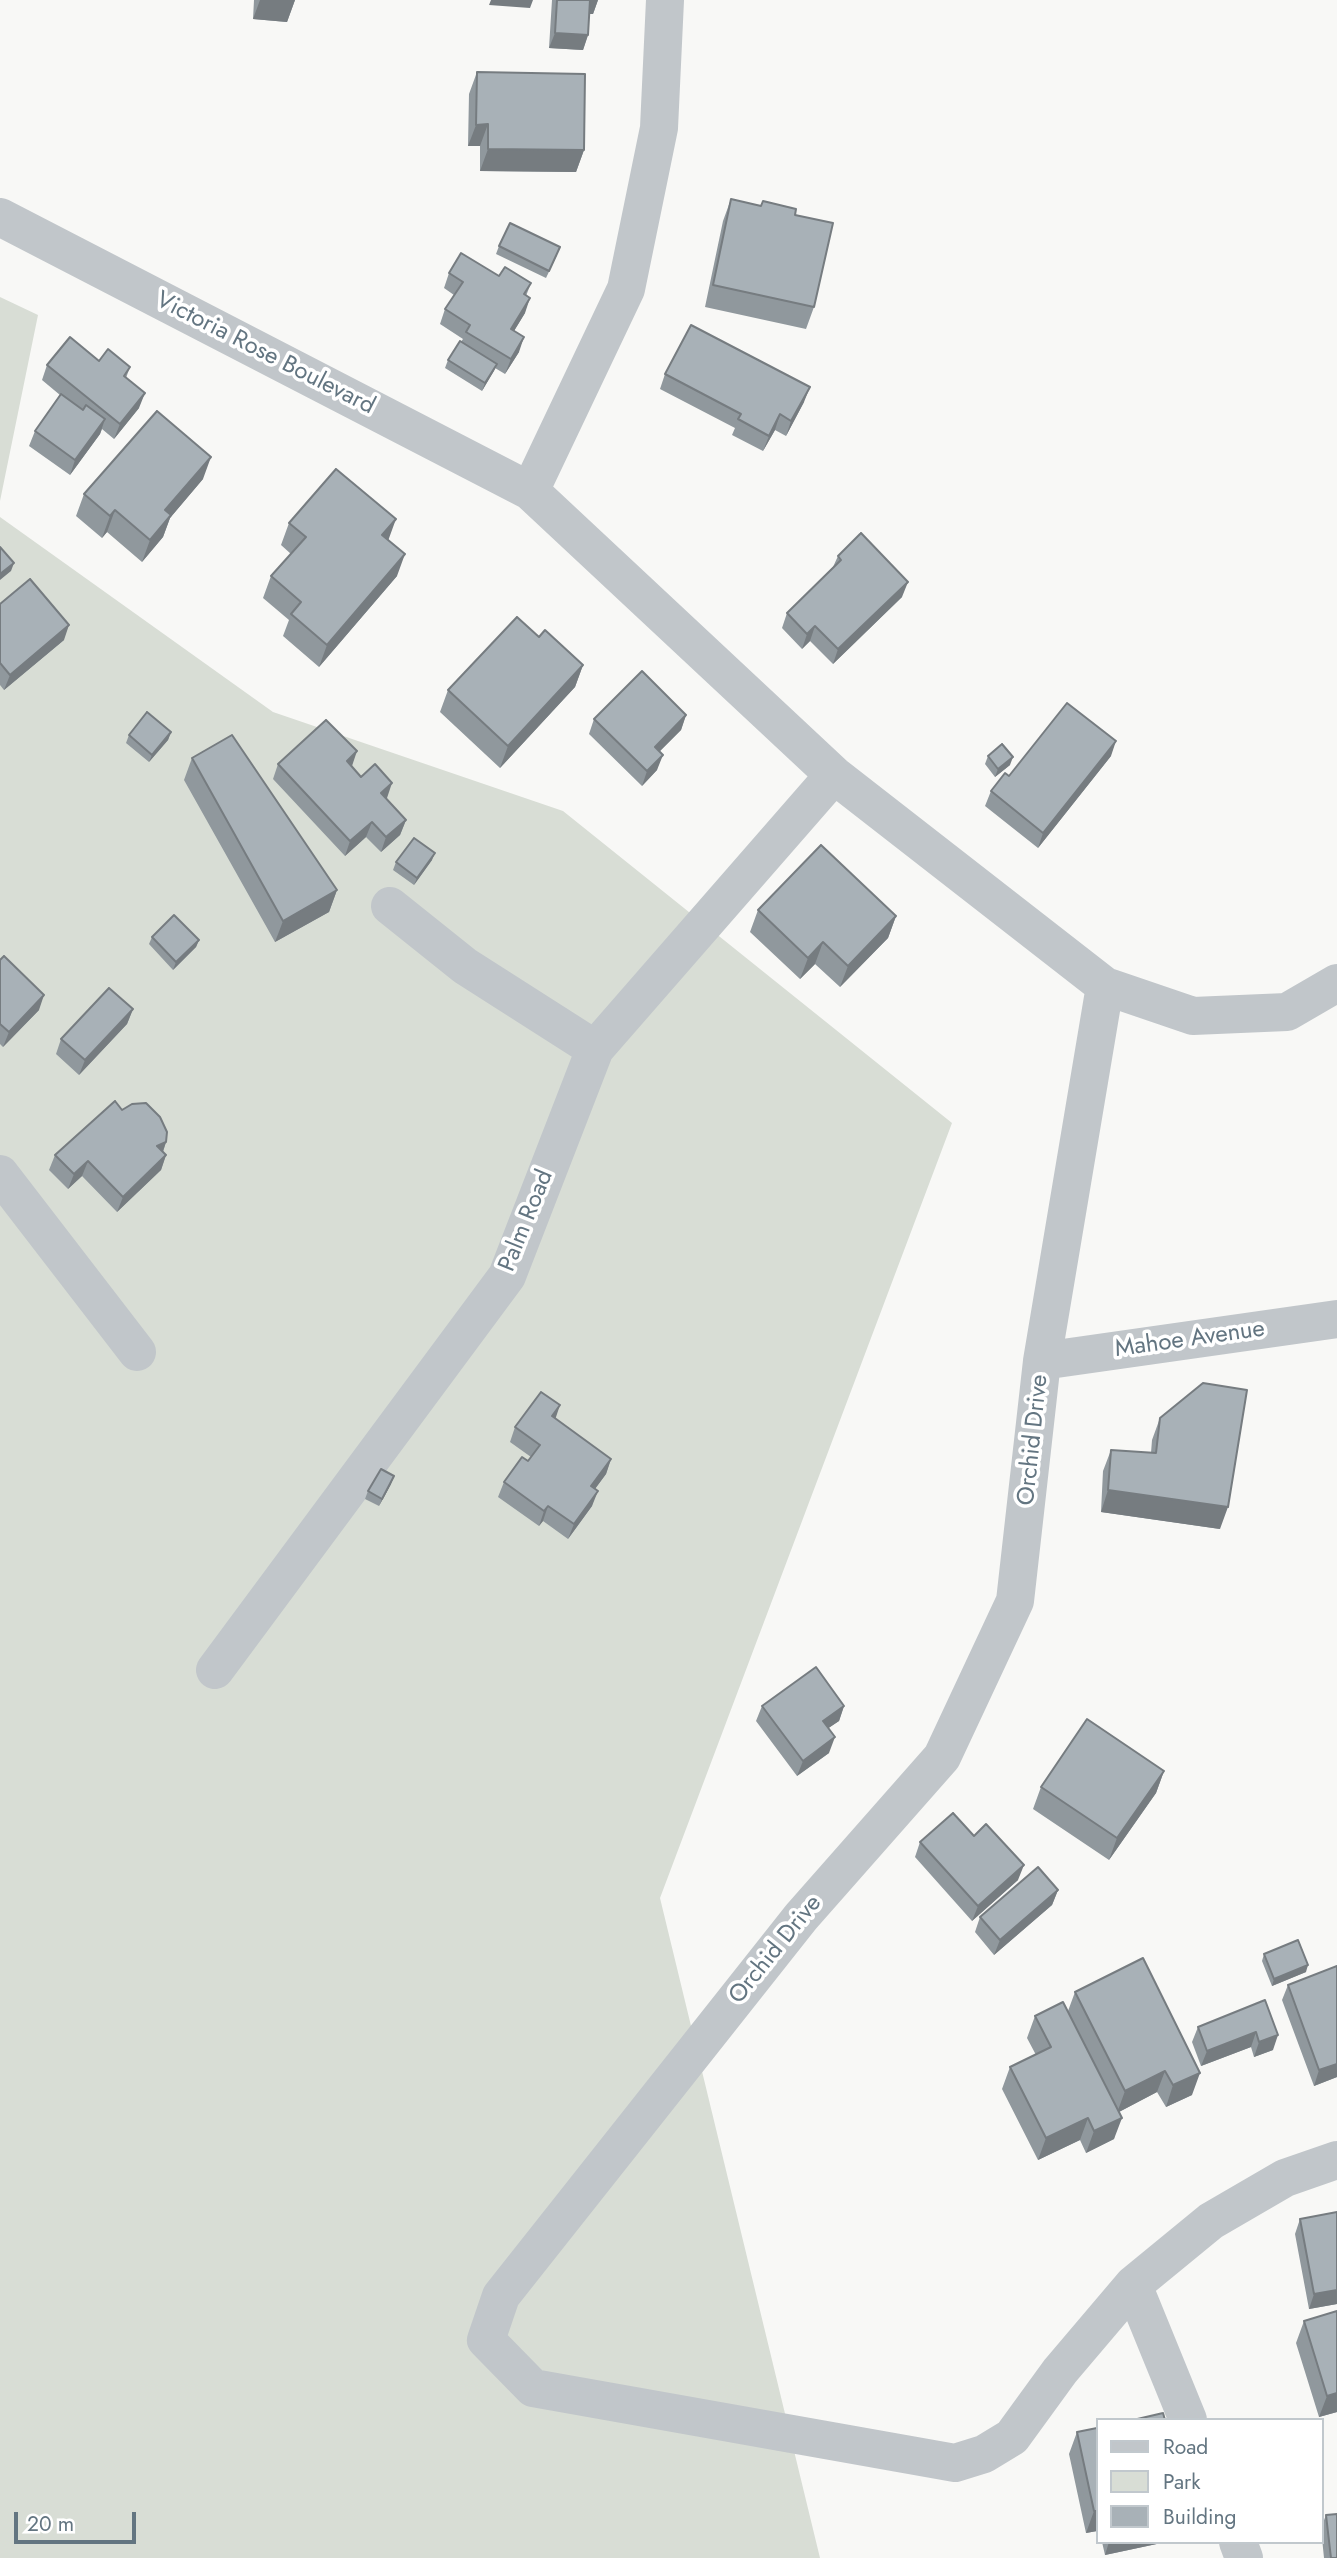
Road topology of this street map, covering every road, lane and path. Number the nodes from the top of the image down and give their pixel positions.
1 (665, 0) edge
2 (0, 217) edge
3 (530, 491) junction
4 (834, 775) junction
5 (390, 906) dead end
6 (1337, 983) edge
7 (1105, 986) junction
8 (595, 1049) junction
9 (0, 1174) edge
10 (1337, 1319) edge
11 (137, 1352) dead end
12 (1042, 1361) junction
13 (215, 1670) dead end
14 (1337, 2160) edge
15 (1133, 2285) junction
16 (1187, 2418) edge

1 - 3 street
2 - 3 street, Victoria Rose Boulevard
3 - 4 street, Victoria Rose Boulevard
4 - 7 street, Victoria Rose Boulevard
4 - 8 street, Palm Road
5 - 8 street
6 - 7 street
7 - 12 street, Orchid Drive
8 - 13 street, Palm Road
9 - 11 street
10 - 12 street, Mahoe Avenue
12 - 15 street, Orchid Drive
14 - 15 street
15 - 16 street

